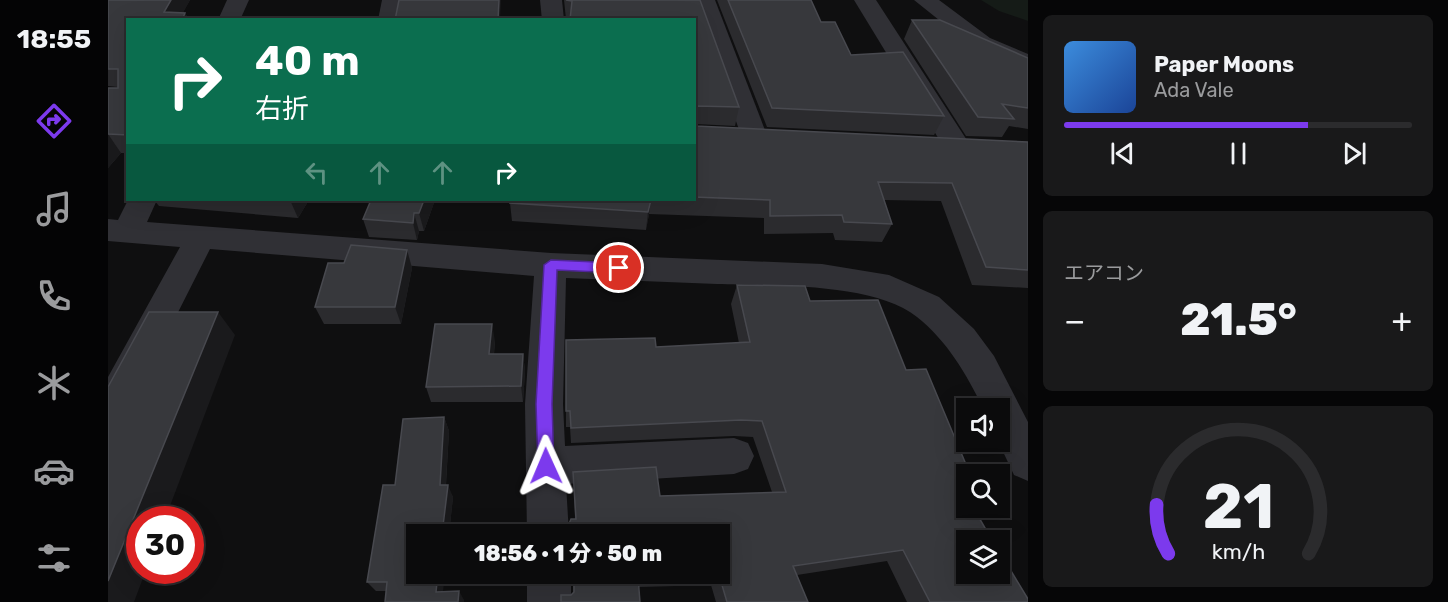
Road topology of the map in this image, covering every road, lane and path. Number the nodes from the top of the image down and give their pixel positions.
1 (238, 0) edge
2 (393, 0) edge
3 (551, 0) edge
4 (704, 0) edge
5 (865, 0) edge
6 (925, 0) edge
7 (230, 18) edge
8 (389, 18) edge
9 (553, 18) edge
10 (1028, 63) edge
11 (725, 136) edge
12 (923, 146) edge
13 (142, 201) edge
14 (117, 231) edge
15 (201, 237) junction
16 (551, 265) junction
17 (108, 413) edge
18 (734, 456) dead end
19 (1028, 462) edge
20 (546, 466) junction
21 (548, 524) edge
22 (549, 584) edge
23 (549, 602) edge

1 - 7 street
2 - 8 street
3 - 9 street
4 - 11 street
5 - 12 street
6 - 10 street
13 - 14 street
14 - 15 street
15 - 16 street
15 - 17 street
16 - 19 street
16 - 20 street
18 - 20 street
20 - 21 street
22 - 23 street

